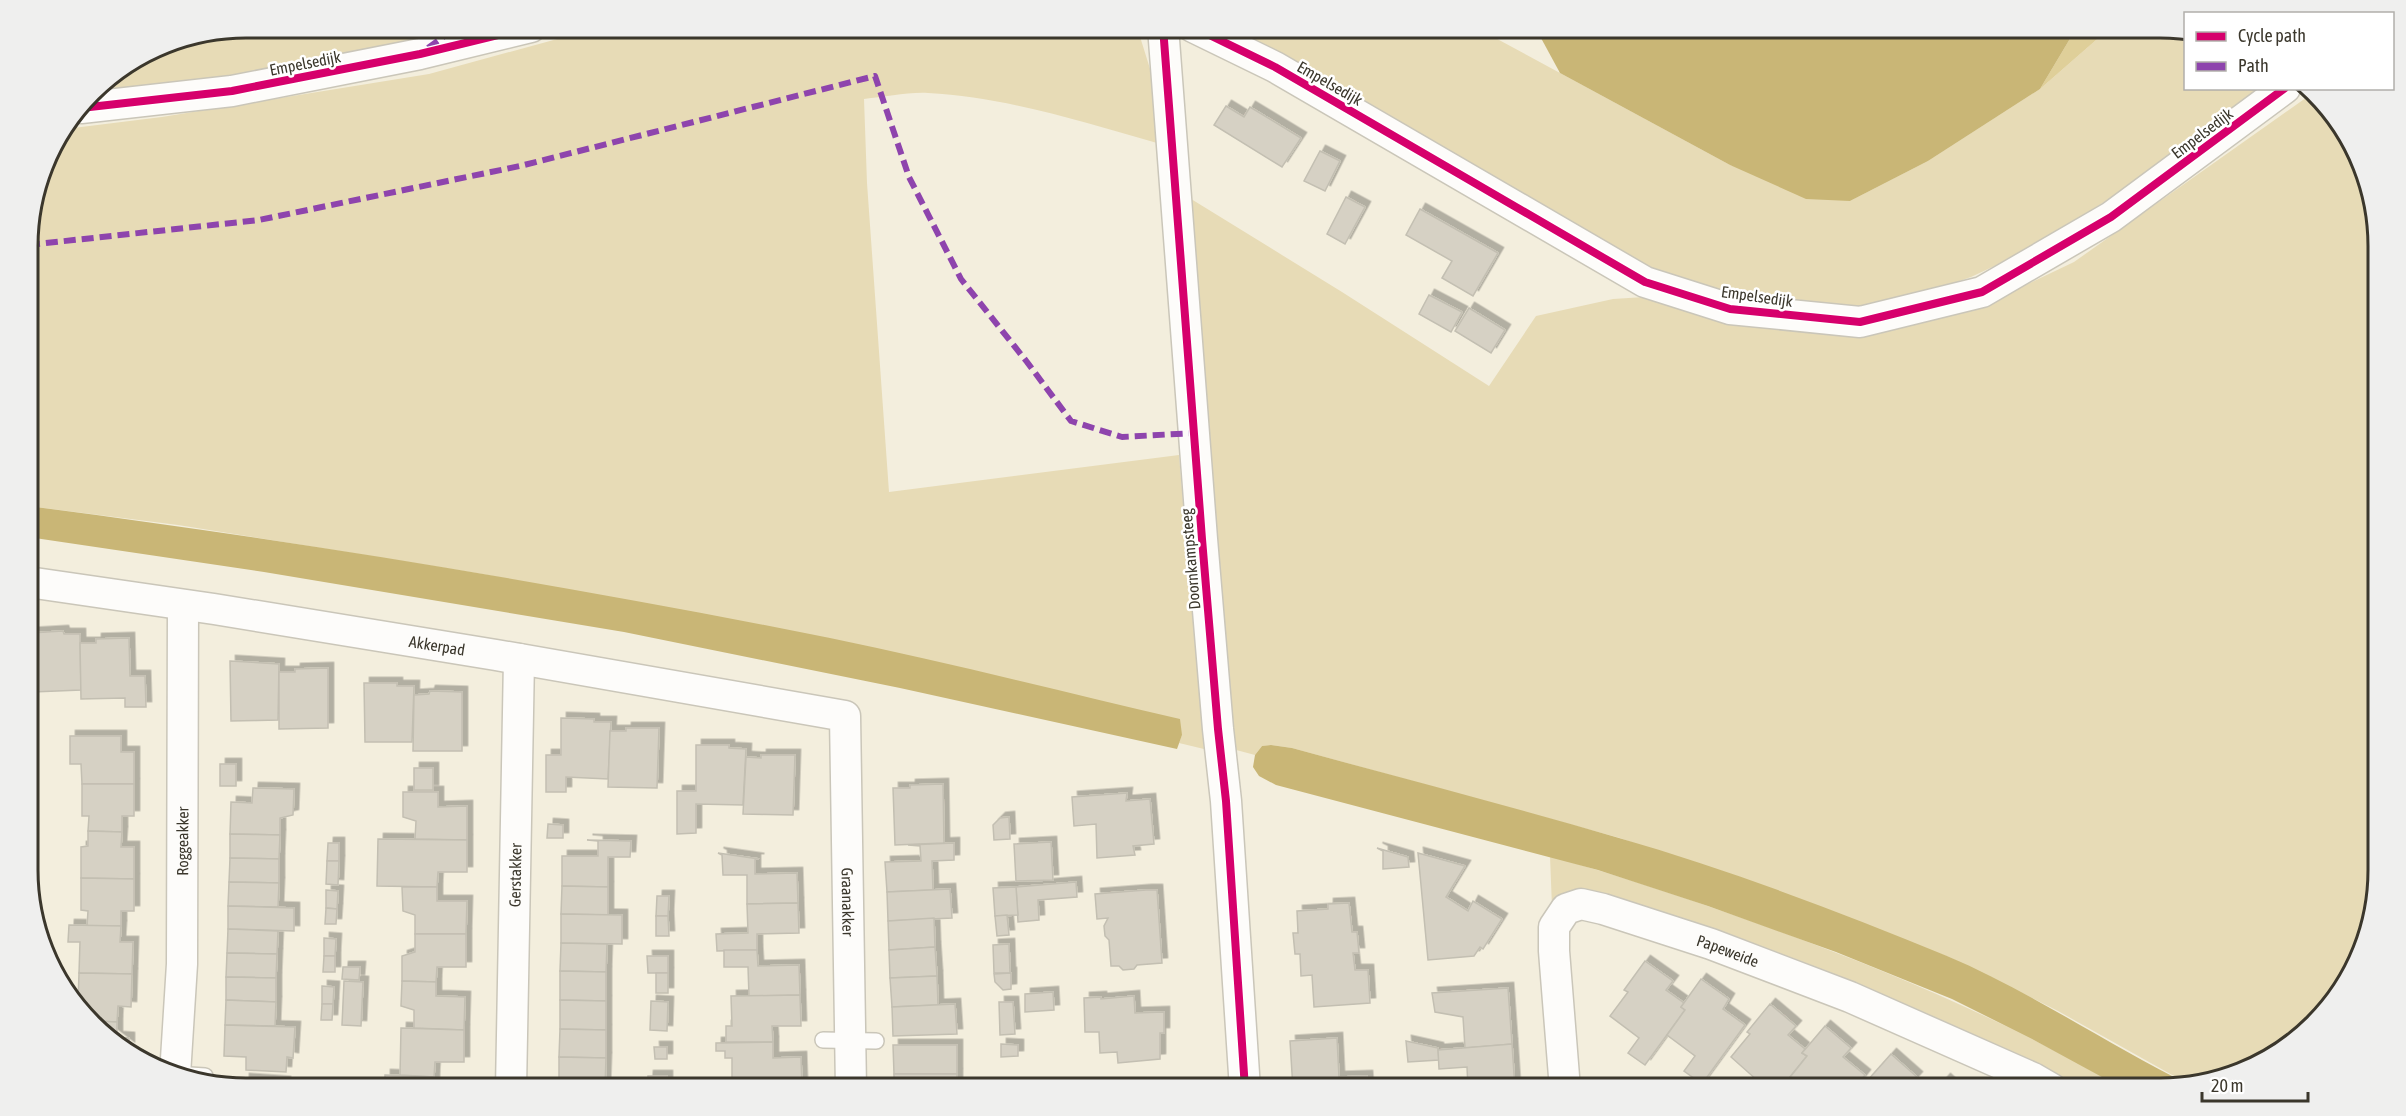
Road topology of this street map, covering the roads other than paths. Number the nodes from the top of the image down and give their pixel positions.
1 (486, 38) edge
2 (1164, 38) edge
3 (1216, 38) edge
4 (2282, 90) edge
5 (90, 107) edge
6 (38, 584) edge
7 (183, 606) junction
8 (519, 659) junction
9 (845, 716) joint
10 (176, 1066) edge
11 (511, 1078) edge
12 (851, 1078) edge
13 (1244, 1078) edge
14 (1564, 1078) edge
15 (2033, 1078) edge

1 - 5 street, Empelsedijk
2 - 13 street, Doornkampsteeg
3 - 4 street, Empelsedijk
6 - 7 street, Akkerpad
7 - 8 street, Akkerpad
7 - 10 street, Roggeakker
8 - 9 street, Akkerpad
8 - 11 street, Gerstakker
9 - 12 street, Graanakker
14 - 15 street, Papeweide

